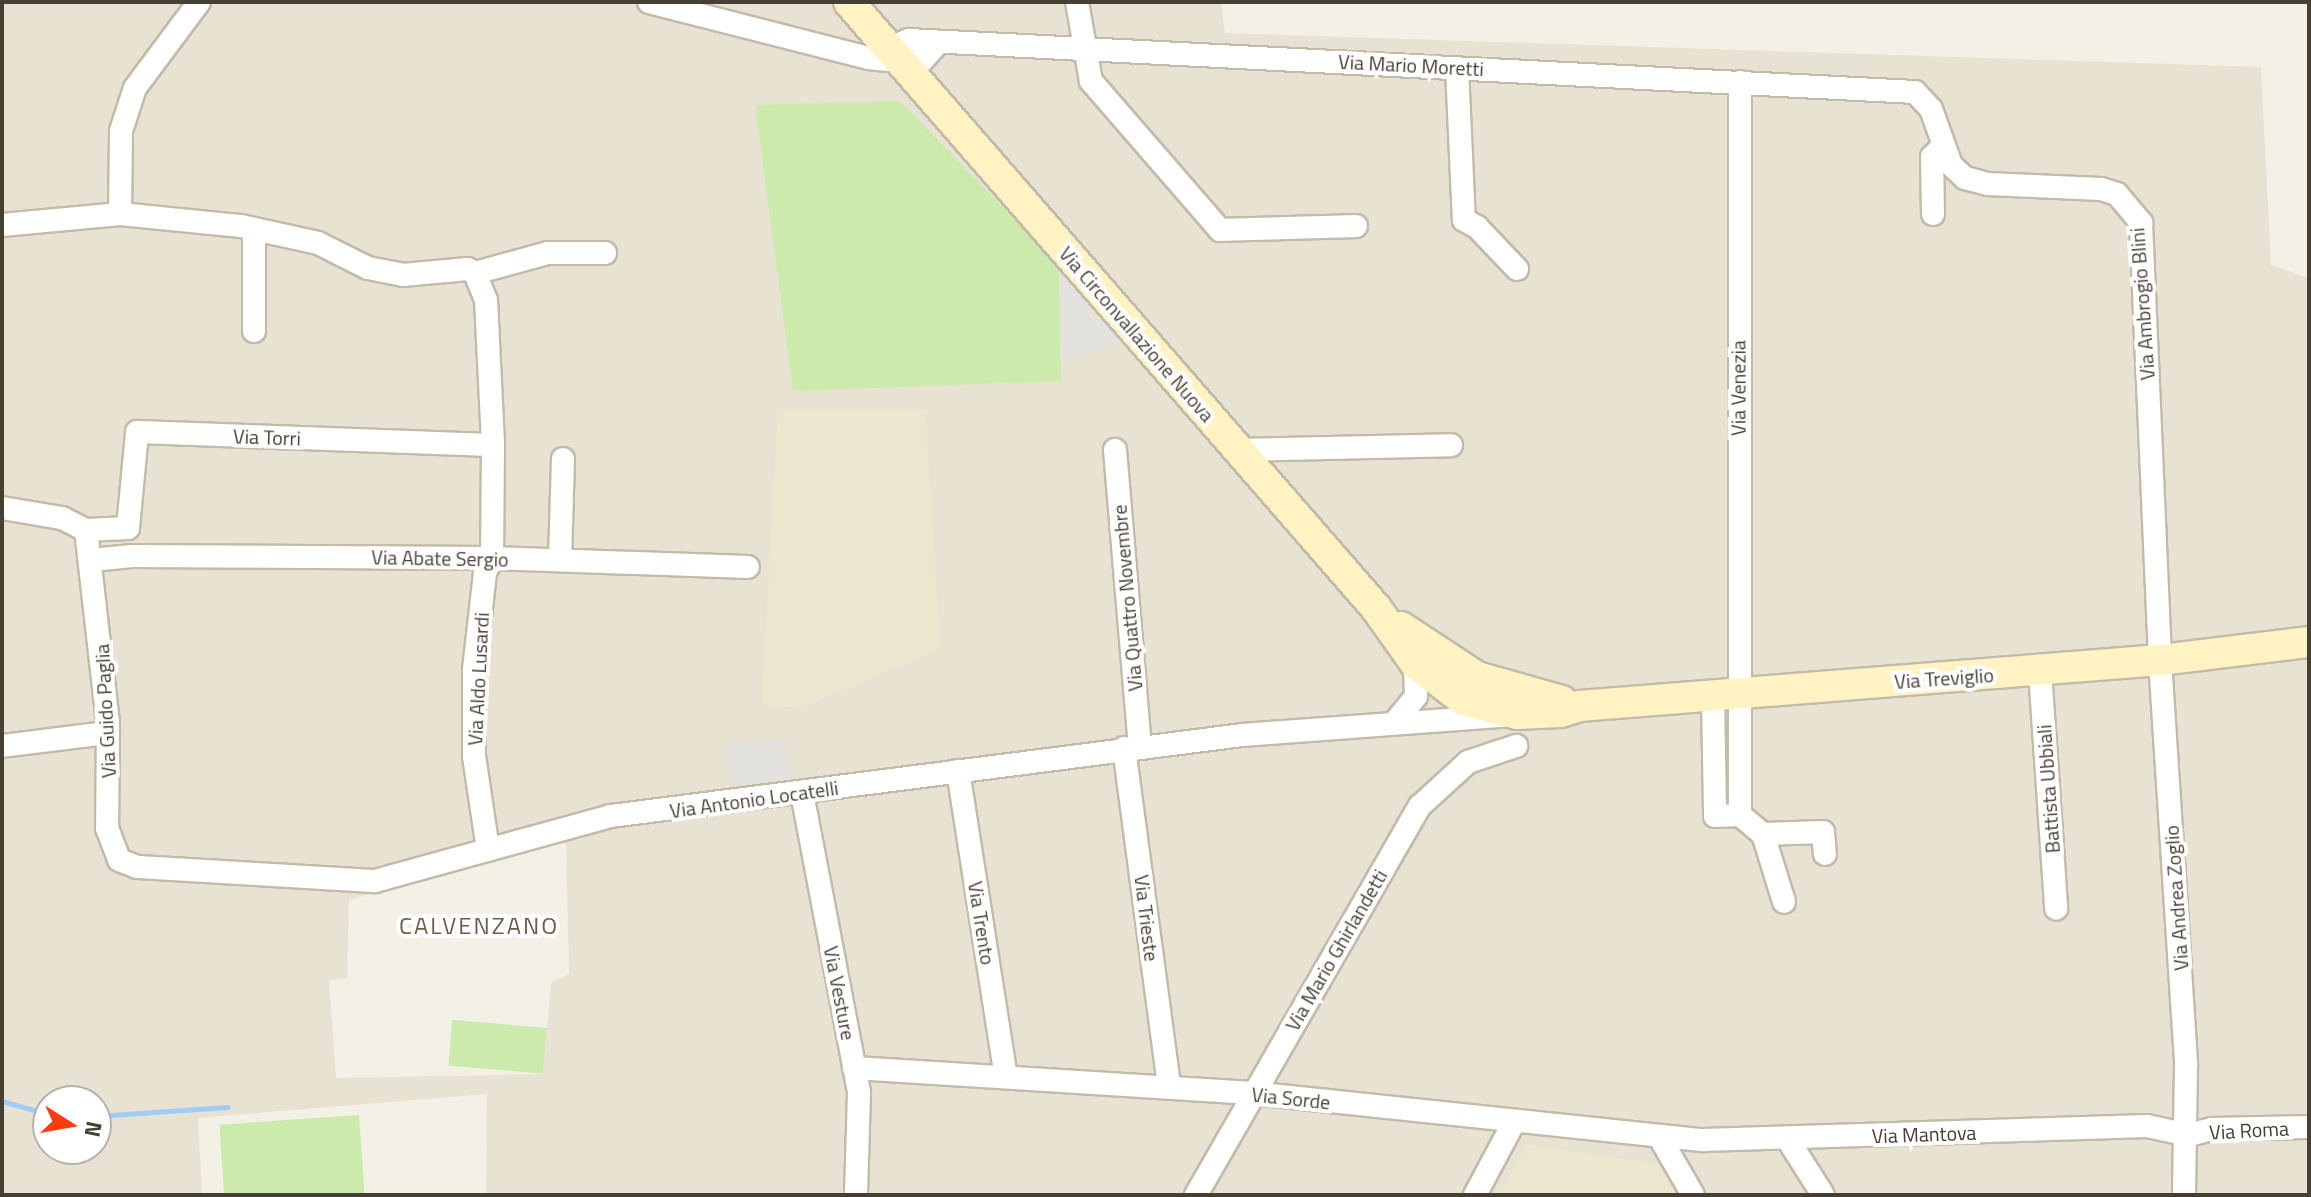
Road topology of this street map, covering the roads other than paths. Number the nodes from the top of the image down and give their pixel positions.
1 (199, 2) edge
2 (649, 2) edge
3 (849, 2) edge
4 (1077, 2) edge
5 (1081, 49) junction
6 (900, 59) junction
7 (1457, 68) junction
8 (1740, 82) junction
9 (1942, 147) junction
10 (120, 214) junction
11 (1933, 214) dead end
12 (2, 225) edge
13 (1356, 226) dead end
14 (254, 229) junction
15 (605, 253) dead end
16 (1517, 269) dead end
17 (475, 273) junction
18 (254, 331) dead end
19 (493, 445) junction
20 (1451, 445) dead end
21 (1115, 450) dead end
22 (1238, 450) junction
23 (563, 459) dead end
24 (2, 508) edge
25 (86, 530) junction
26 (492, 558) junction
27 (92, 560) junction
28 (560, 560) junction
29 (748, 567) dead end
30 (1376, 608) junction
31 (2308, 642) edge
32 (2160, 660) junction
33 (1415, 663) junction
34 (2040, 671) junction
35 (1726, 694) junction
36 (1485, 700) junction
37 (1402, 720) junction
38 (107, 733) junction
39 (2, 746) edge
40 (1516, 746) dead end
41 (1132, 747) junction
42 (958, 771) junction
43 (802, 793) junction
44 (1763, 834) junction
45 (488, 850) junction
46 (1825, 854) dead end
47 (119, 860) joint
48 (1784, 902) dead end
49 (2056, 908) dead end
50 (854, 1068) junction
51 (1006, 1076) junction
52 (1169, 1087) junction
53 (1253, 1093) junction
54 (1514, 1122) junction
55 (2309, 1127) edge
56 (2189, 1135) junction
57 (1659, 1136) junction
58 (1787, 1138) junction
59 (856, 1195) edge
60 (1196, 1195) edge
61 (1475, 1195) edge
62 (1693, 1195) edge
63 (1823, 1195) edge
64 (2184, 1195) edge

1 - 10 street
2 - 6 street
3 - 6 main road, Via Circonvallazione Nuova
4 - 5 street
5 - 6 street, Via Mario Moretti
5 - 7 street, Via Mario Moretti
5 - 13 street
6 - 22 main road, Via Circonvallazione Nuova
7 - 8 street, Via Mario Moretti
7 - 16 street
8 - 9 street, Via Ambrogio Blini
8 - 35 street, Via Venezia
9 - 11 street
9 - 32 street, Via Ambrogio Blini
10 - 12 street
10 - 14 street
14 - 17 street
14 - 18 street
15 - 17 street
17 - 19 street
19 - 25 street, Via Torri
19 - 26 street, Via Aldo Lusardi
20 - 22 street
21 - 41 street, Via Quattro Novembre
22 - 30 main road, Via Circonvallazione Nuova
23 - 28 street
24 - 25 street
25 - 27 street, Via Guido Paglia
26 - 27 street, Via Abate Sergio
26 - 28 street, Via Abate Sergio
26 - 45 street, Via Aldo Lusardi
27 - 38 street, Via Guido Paglia
28 - 29 street, Via Abate Sergio
30 - 33 main road
30 - 36 main road
31 - 32 main road, Via Treviglio
32 - 34 main road, Via Treviglio
32 - 56 street, Via Andrea Zoglio
33 - 36 main road
33 - 37 street
34 - 35 main road, Via Treviglio
34 - 49 street, Battista Ubbiali
35 - 36 main road, Via Treviglio
35 - 44 street
36 - 37 street, Via Antonio Locatelli
36 - 37 street, Via Antonio Locatelli
37 - 41 street, Via Antonio Locatelli
38 - 39 street
38 - 47 street, Via Guido Paglia
40 - 53 street, Via Mario Ghirlandetti
41 - 42 street, Via Antonio Locatelli
41 - 52 street, Via Trieste
42 - 43 street, Via Antonio Locatelli
42 - 51 street, Via Trento
43 - 45 street, Via Antonio Locatelli
43 - 50 street, Via Vesture
44 - 46 street
44 - 48 street
45 - 47 street, Via Antonio Locatelli
50 - 51 street, Via Sorde
50 - 59 street, Via Vesture
51 - 52 street, Via Sorde
52 - 53 street, Via Sorde
53 - 54 street, Via Sorde
53 - 60 street, Via Mario Ghirlandetti
54 - 57 street, Via Sorde
54 - 61 street
55 - 56 street, Via Roma
56 - 58 street, Via Mantova
56 - 64 street, Via Andrea Zoglio
57 - 58 street, Via Mantova
57 - 62 street
58 - 63 street

